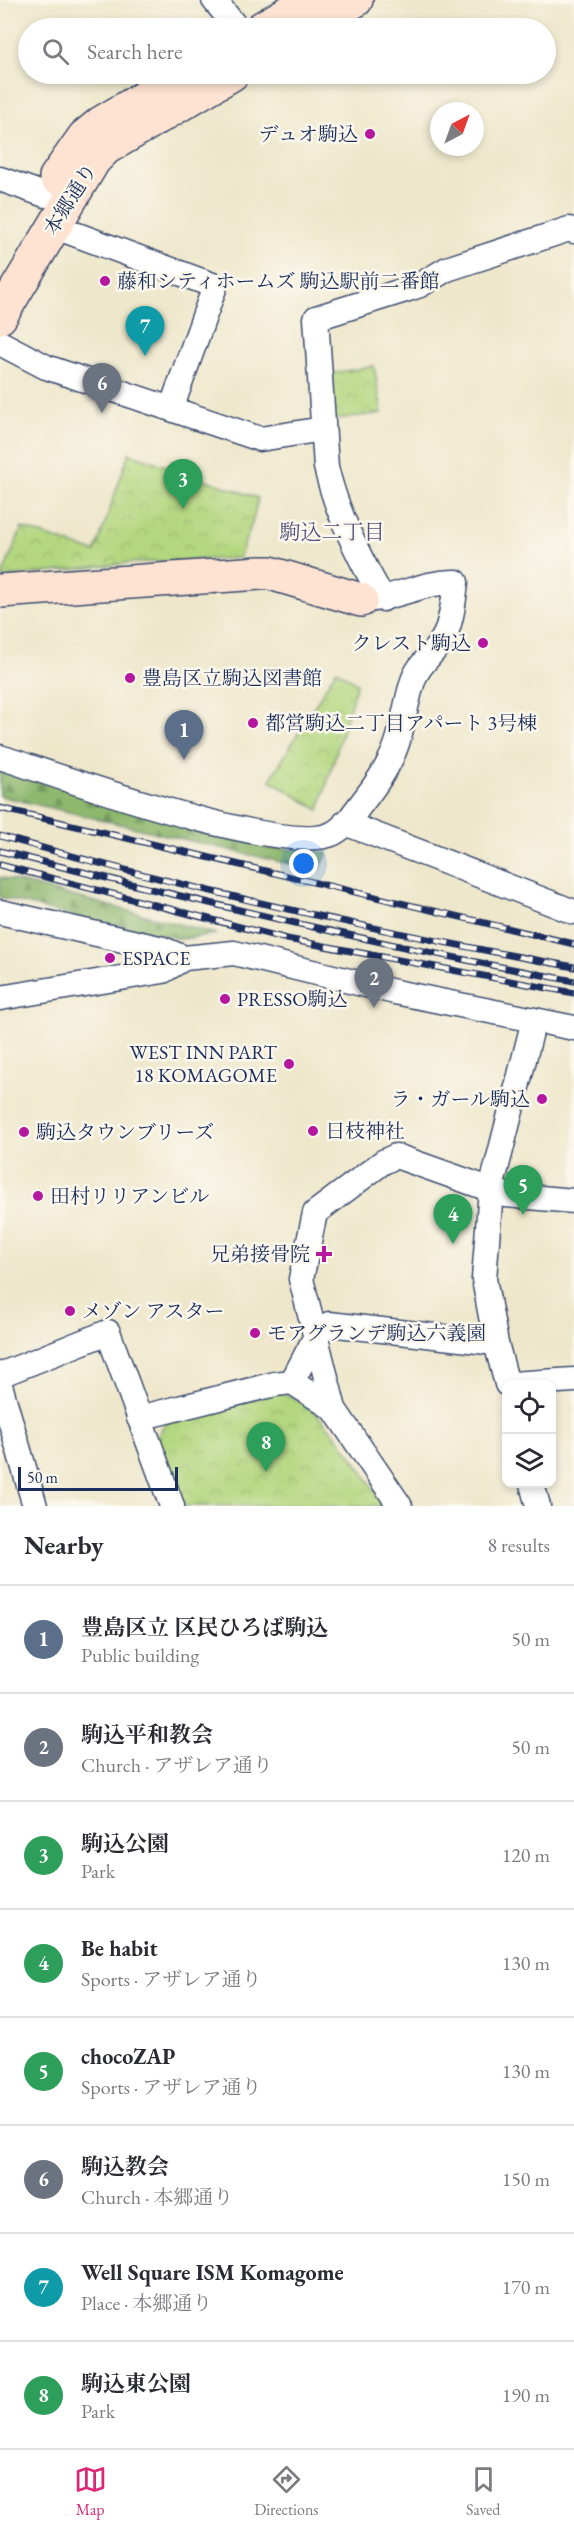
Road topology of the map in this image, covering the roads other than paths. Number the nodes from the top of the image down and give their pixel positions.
1 (214, 0) edge
2 (310, 0) edge
3 (356, 0) edge
4 (229, 18) edge
5 (279, 18) edge
6 (325, 18) edge
7 (167, 84) edge
8 (215, 84) edge
9 (0, 179) edge
10 (49, 211) junction
11 (574, 231) edge
12 (0, 272) edge
13 (0, 317) edge
14 (0, 343) edge
15 (171, 409) junction
16 (323, 429) junction
17 (0, 591) edge
18 (372, 600) junction
19 (0, 757) edge
20 (345, 823) junction
21 (0, 912) edge
22 (574, 912) edge
23 (184, 958) junction
24 (0, 998) edge
25 (534, 1020) junction
26 (574, 1028) edge
27 (491, 1189) junction
28 (574, 1201) edge
29 (316, 1336) junction
30 (496, 1343) junction
31 (0, 1375) edge
32 (506, 1380) edge
33 (574, 1380) edge
34 (556, 1381) edge
35 (292, 1382) junction
36 (0, 1385) edge
37 (334, 1409) junction
38 (139, 1418) junction
39 (533, 1488) edge
40 (35, 1506) edge
41 (171, 1506) edge
42 (400, 1506) edge
43 (538, 1506) edge

1 - 4 street
2 - 5 main road
3 - 6 main road
7 - 10 main road, 本郷通り
8 - 10 main road, 本郷通り
9 - 10 street
10 - 12 main road, 本郷通り
10 - 13 main road, 本郷通り
10 - 15 street
11 - 16 street
14 - 15 street
15 - 16 street
16 - 18 street
17 - 18 main road
18 - 20 street
19 - 20 street
20 - 22 street
21 - 23 street
23 - 24 street
23 - 25 street
25 - 26 street
25 - 27 street
27 - 28 street
27 - 29 street
27 - 30 street
29 - 30 street
29 - 35 street
29 - 37 street
30 - 32 street
31 - 38 street
33 - 34 street
35 - 37 street
35 - 38 street
36 - 40 street
37 - 42 street
38 - 41 street
39 - 43 street

